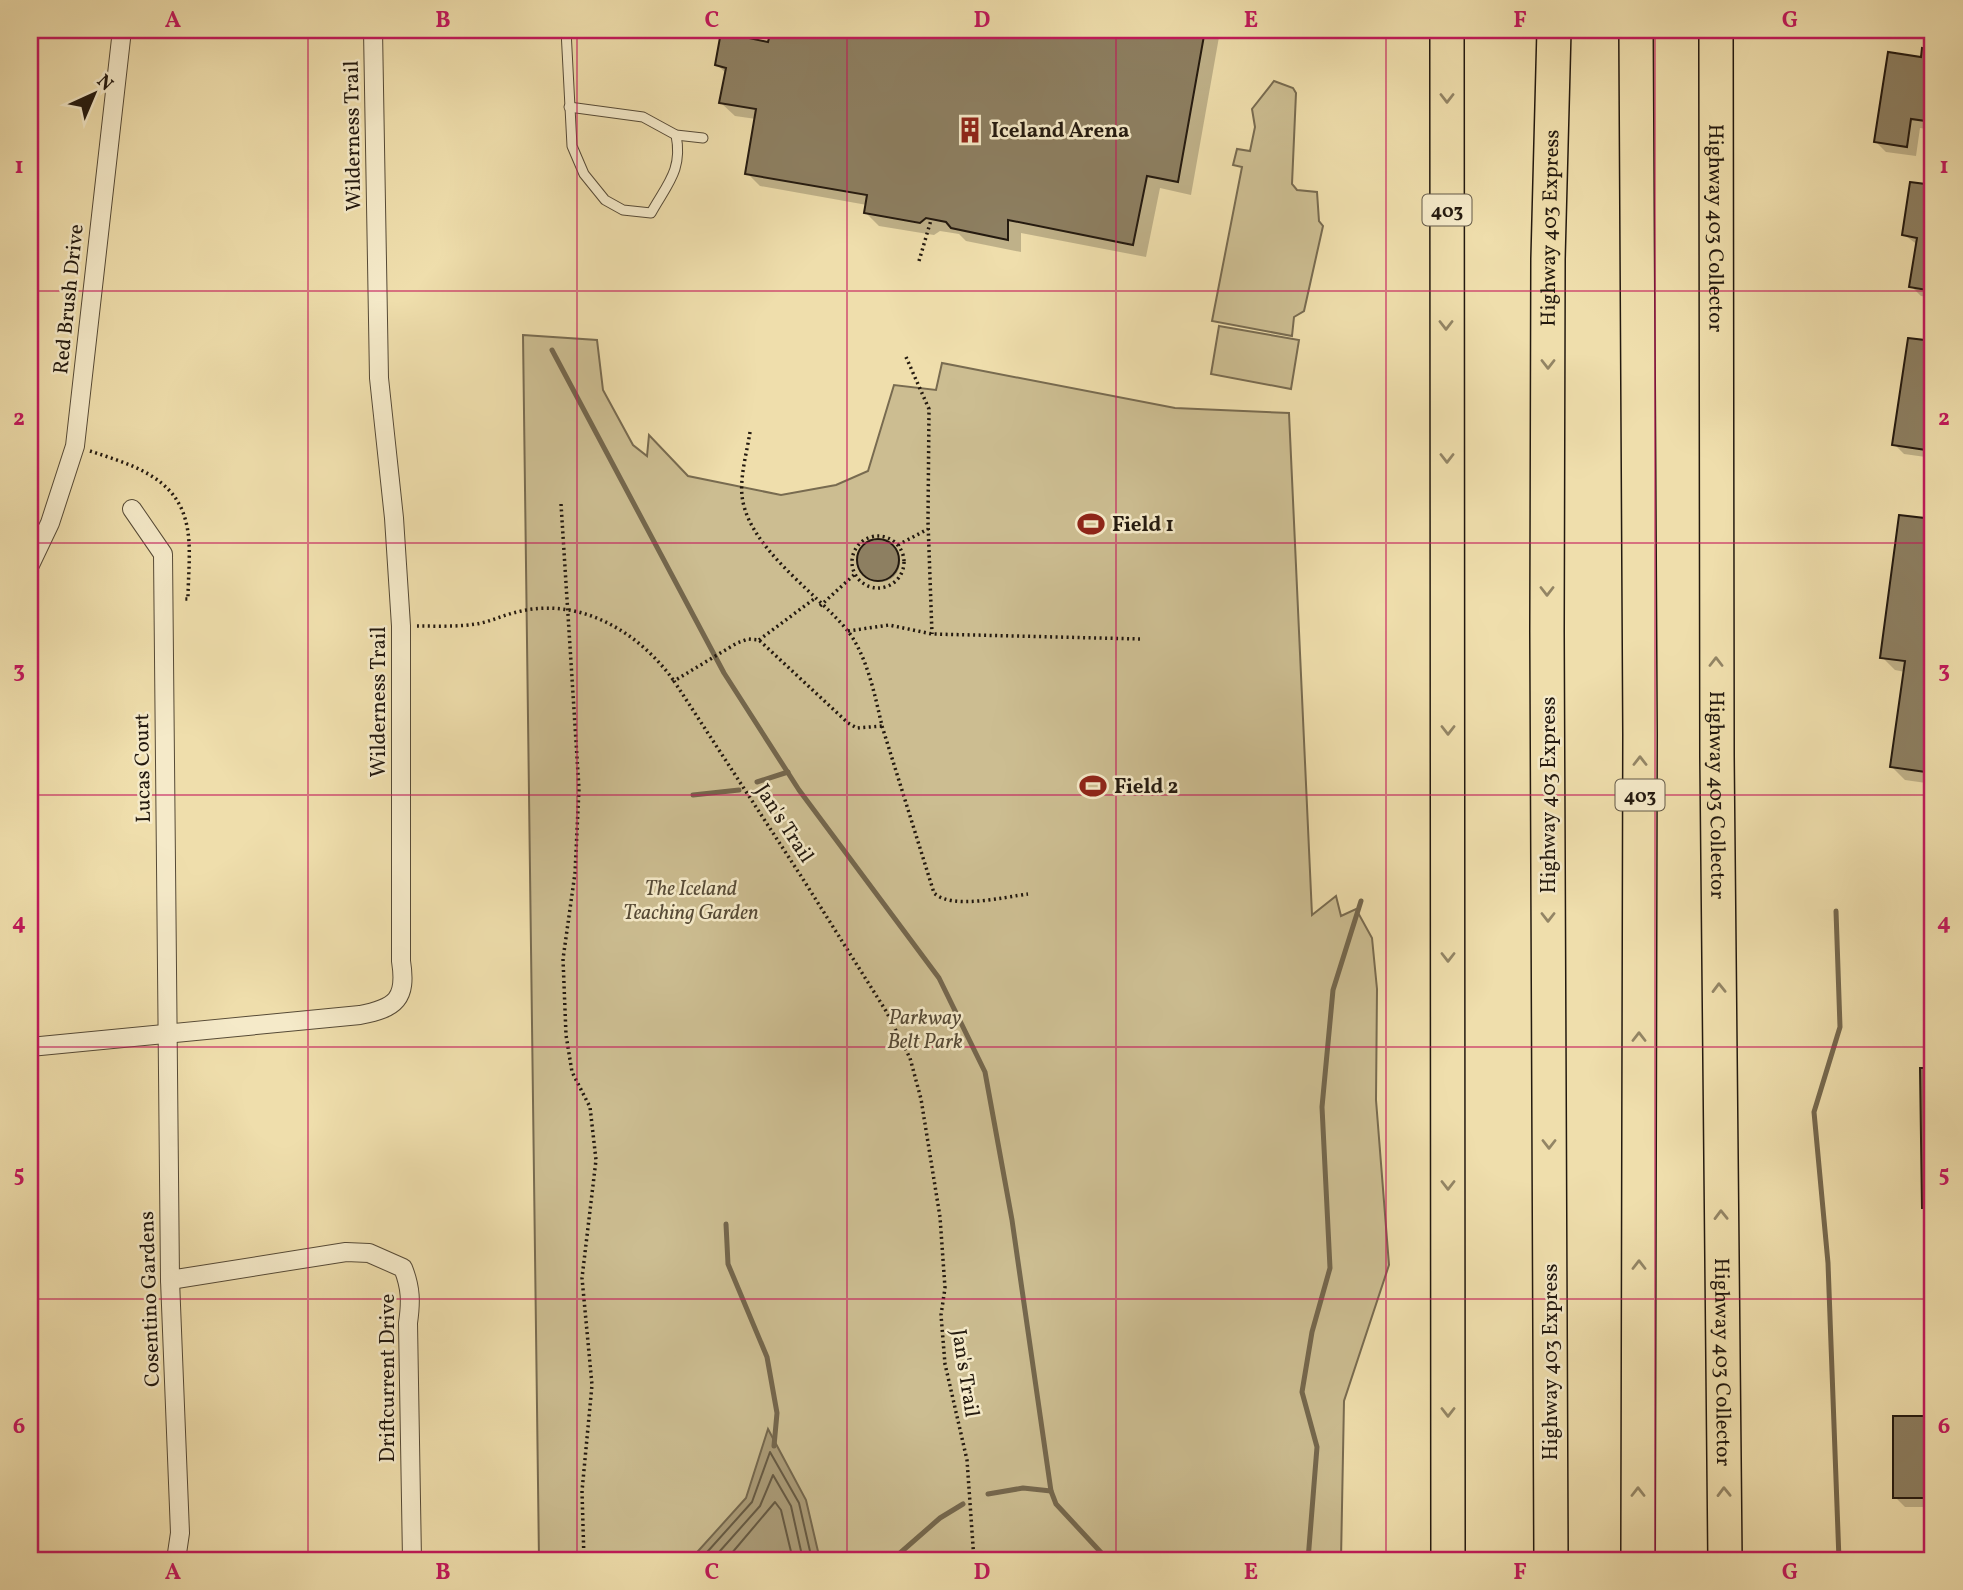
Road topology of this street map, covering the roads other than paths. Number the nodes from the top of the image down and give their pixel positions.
1 (122, 30) edge
2 (373, 30) edge
3 (566, 30) edge
4 (1447, 30) edge
5 (1554, 30) edge
6 (1636, 30) edge
7 (1716, 30) edge
8 (569, 107) junction
9 (676, 135) junction
10 (703, 138) dead end
11 (132, 509) dead end
12 (30, 565) edge
13 (169, 1036) junction
14 (30, 1047) edge
15 (170, 1280) junction
16 (176, 1560) edge
17 (412, 1560) edge
18 (1448, 1560) edge
19 (1551, 1560) edge
20 (1638, 1560) edge
21 (1725, 1560) edge

1 - 12 street, Red Brush Drive
2 - 13 street, Wilderness Trail
3 - 8 lane
4 -> 18 highway, 403
5 -> 19 highway, Highway 403 Express
20 -> 6 highway, 403
21 -> 7 highway, Highway 403 Collector
8 - 9 lane
8 - 9 lane
9 - 10 lane
11 - 13 street, Lucas Court
13 - 14 street, Wilderness Trail
13 - 15 street, Cosentino Gardens
15 - 16 street, Cosentino Gardens
15 - 17 street, Driftcurrent Drive

